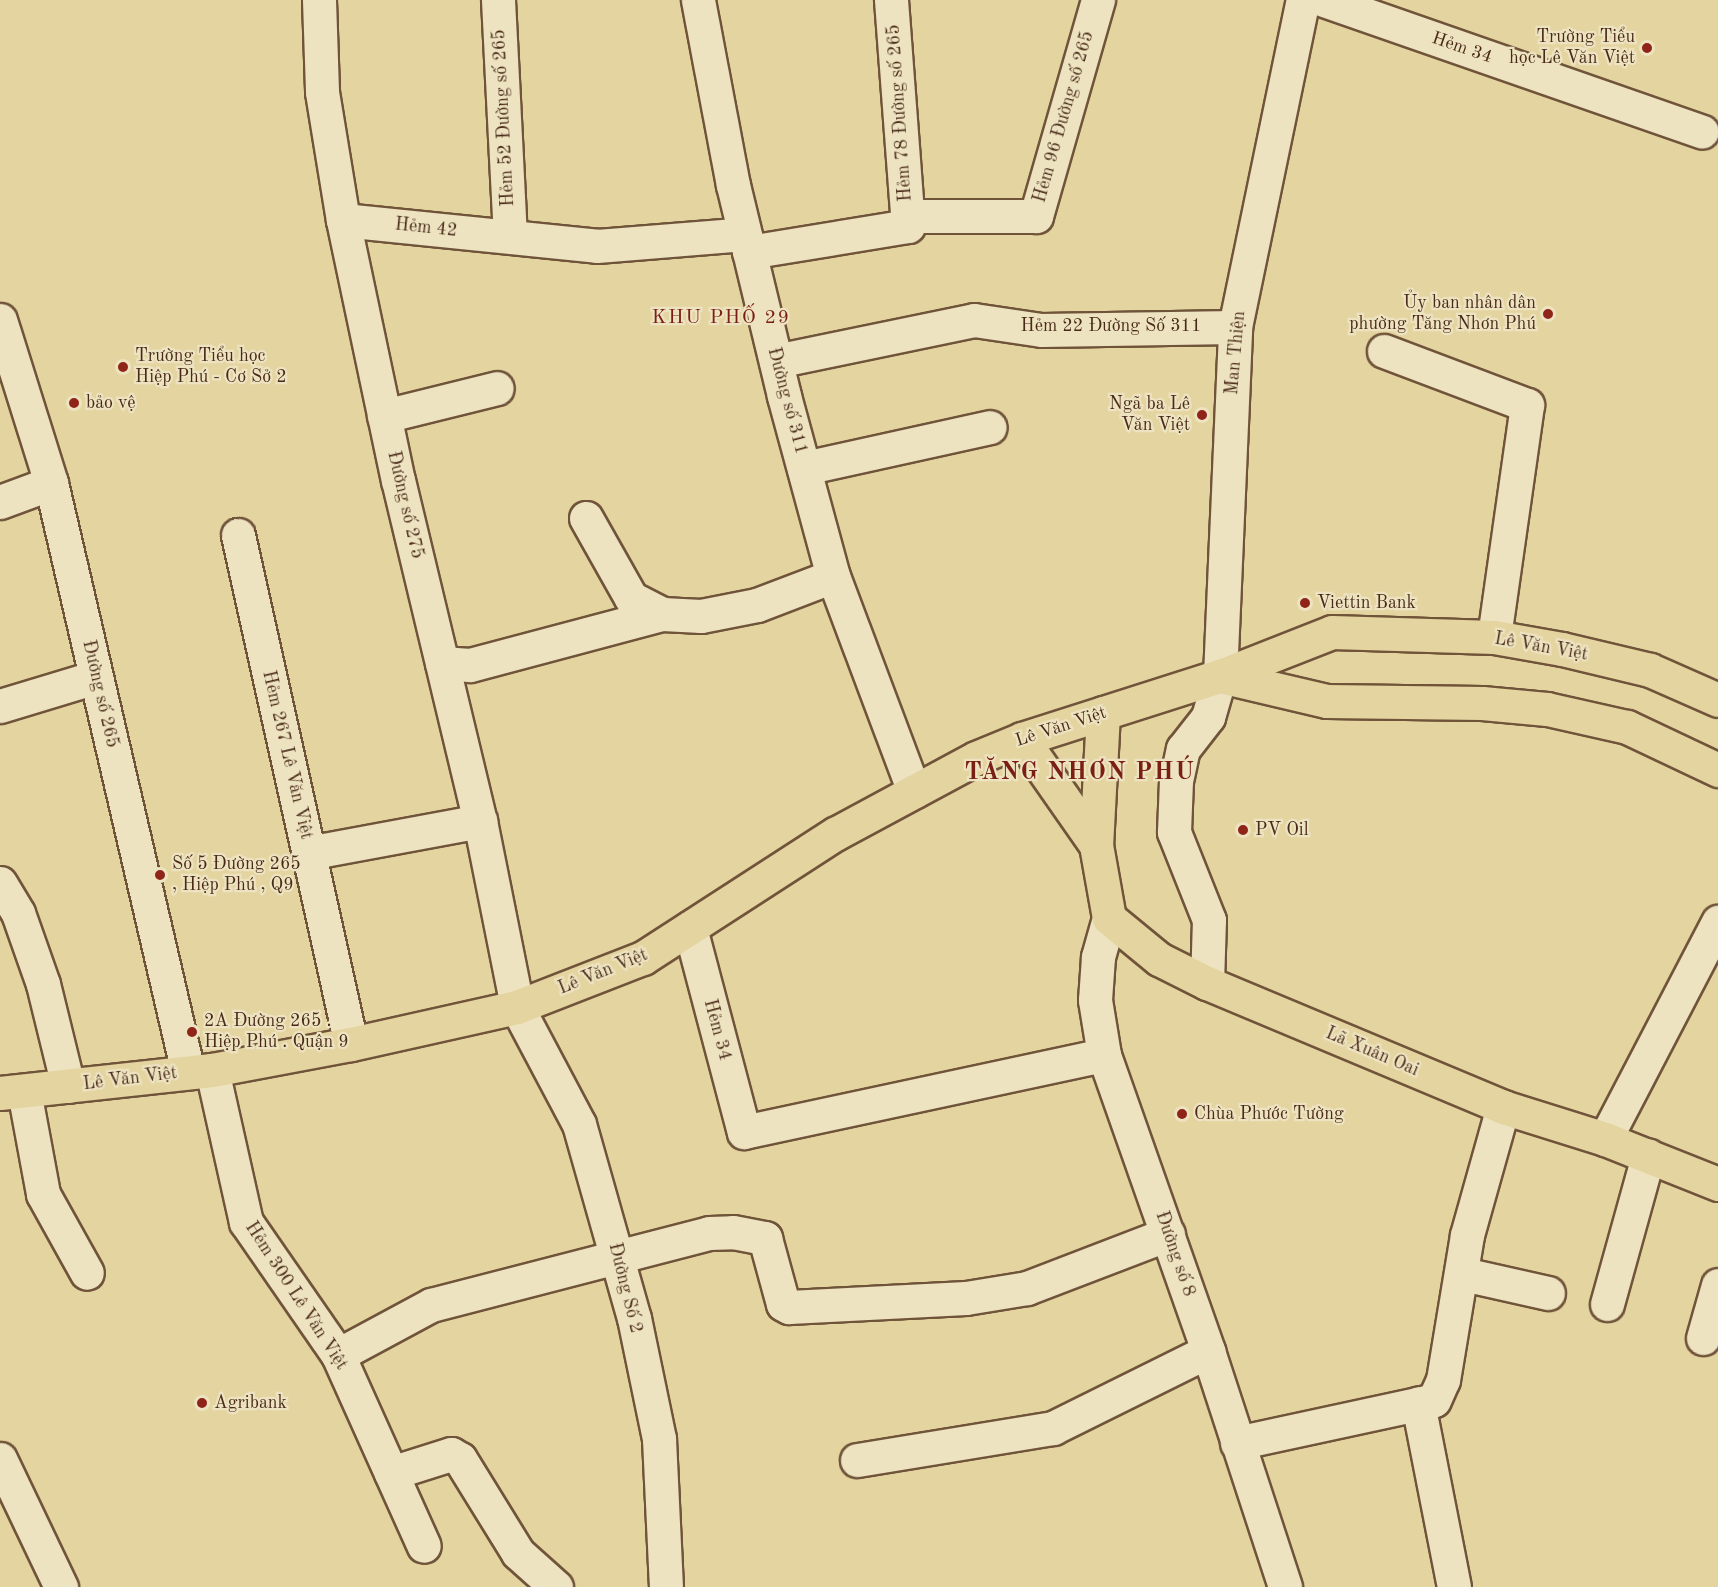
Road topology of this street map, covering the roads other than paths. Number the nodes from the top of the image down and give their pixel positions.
1 (319, 0) edge
2 (498, 0) edge
3 (698, 0) edge
4 (891, 0) edge
5 (1098, 0) edge
6 (1303, 0) edge
7 (1324, 0) edge
8 (1702, 132) dead end
9 (343, 220) junction
10 (908, 221) junction
11 (510, 236) junction
12 (747, 243) junction
13 (0, 320) edge
14 (1234, 327) junction
15 (1384, 351) dead end
16 (776, 362) junction
17 (497, 388) dead end
18 (384, 416) junction
19 (990, 427) dead end
20 (804, 468) junction
21 (51, 483) junction
22 (0, 502) edge
23 (586, 518) dead end
24 (238, 536) dead end
25 (833, 576) junction
26 (662, 614) junction
27 (1494, 637) junction
28 (442, 663) junction
29 (1220, 676) junction
30 (96, 677) junction
31 (1718, 700) edge
32 (0, 706) edge
33 (1103, 713) junction
34 (1022, 739) junction
35 (1718, 770) edge
36 (914, 791) junction
37 (480, 821) junction
38 (1096, 845) junction
39 (324, 850) dead end
40 (0, 883) edge
41 (1109, 918) junction
42 (1718, 922) edge
43 (690, 928) junction
44 (1207, 983) junction
45 (517, 1007) junction
46 (351, 1044) junction
47 (1104, 1055) junction
48 (200, 1071) junction
49 (68, 1086) junction
50 (12, 1092) edge
51 (1503, 1107) junction
52 (1605, 1139) junction
53 (1648, 1156) junction
54 (1718, 1184) edge
55 (1168, 1234) junction
56 (618, 1254) junction
57 (87, 1273) dead end
58 (1462, 1274) junction
59 (1718, 1285) edge
60 (1548, 1293) dead end
61 (1607, 1304) dead end
62 (1703, 1338) dead end
63 (1208, 1351) junction
64 (338, 1355) junction
65 (1418, 1404) junction
66 (1237, 1443) junction
67 (0, 1459) edge
68 (857, 1460) dead end
69 (391, 1473) junction
70 (424, 1546) dead end
71 (61, 1587) edge
72 (556, 1587) edge
73 (666, 1587) edge
74 (1285, 1587) edge
75 (1454, 1587) edge

1 - 9 street, Đường số 275
2 - 11 street, Hẻm 52 Đường số 265
3 - 12 street, Đường số 311
4 - 10 street, Hẻm 78 Đường số 265
5 - 10 street, Hẻm 96 Đường số 265
6 - 14 street, Man Thiện
7 - 8 street, Hẻm 34
9 - 11 street, Hẻm 42
9 - 18 street, Đường số 275
10 - 12 street, Hẻm 42
11 - 12 street, Hẻm 42
12 - 16 street, Đường số 311
13 - 21 street, Đường số 265
14 - 16 street, Hẻm 22 Đường Số 311
14 - 29 street, Man Thiện
15 - 27 street
16 - 20 street, Đường số 311
17 - 18 street
18 - 28 street, Đường số 275
19 - 20 street
20 - 25 street, Đường số 311
21 - 22 street
21 - 30 street, Đường số 265
23 - 26 street
24 - 46 street, Hẻm 267 Lê Văn Việt
25 - 26 street
25 - 36 street, Đường số 311
26 - 28 street
27 - 29 main road, Lê Văn Việt
27 - 31 main road, Lê Văn Việt
28 - 37 street, Đường số 275
29 - 33 main road, Lê Văn Việt
29 - 35 main road
29 - 44 street, Man Thiện
30 - 32 street
30 - 48 street, Đường số 265
33 - 34 main road, Lê Văn Việt
33 - 38 main road
34 - 36 main road, Lê Văn Việt
34 - 38 main road
36 - 43 main road, Lê Văn Việt
37 - 39 street
37 - 45 street, Đường số 275
38 - 41 main road
40 - 49 street
41 - 44 main road, Lã Xuân Oai
41 - 47 street, Đường số 8
42 - 52 street
43 - 45 main road, Lê Văn Việt
43 - 47 street, Hẻm 34
44 - 51 main road, Lã Xuân Oai
45 - 46 main road, Lê Văn Việt
45 - 56 street, Đường Số 2
46 - 48 main road, Lê Văn Việt
47 - 55 street, Đường số 8
48 - 49 main road, Lê Văn Việt
48 - 64 street, Hẻm 300 Lê Văn Việt
49 - 50 main road, Lê Văn Việt
50 - 57 street
51 - 52 main road, Lã Xuân Oai
51 - 58 street
52 - 53 main road, Lã Xuân Oai
53 - 54 main road, Lã Xuân Oai
53 - 61 street
55 - 56 street
55 - 63 street, Đường số 8
56 - 64 street
56 - 73 street, Đường Số 2
58 - 60 street
58 - 65 street
59 - 62 street
63 - 66 street, Đường số 8
63 - 68 street
64 - 69 street, Hẻm 300 Lê Văn Việt
65 - 66 street
65 - 75 street
66 - 74 street, Đường số 8
67 - 71 street
69 - 70 street, Hẻm 300 Lê Văn Việt
69 - 72 street

